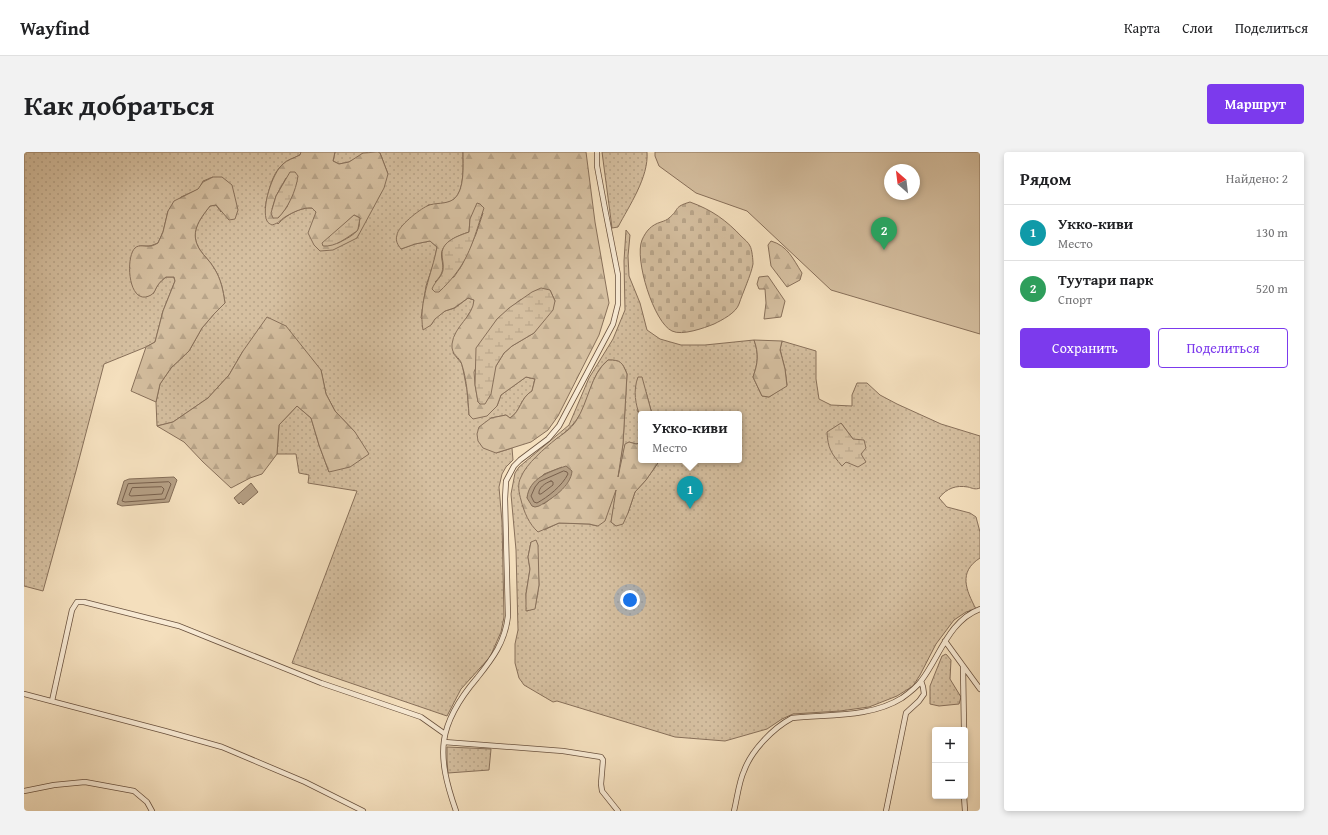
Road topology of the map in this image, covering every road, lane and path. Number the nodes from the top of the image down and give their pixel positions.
1 (597, 152) edge
2 (980, 609) edge
3 (945, 641) junction
4 (963, 666) junction
5 (921, 681) junction
6 (980, 689) edge
7 (24, 694) edge
8 (52, 701) junction
9 (964, 727) edge
10 (445, 734) junction
11 (444, 742) junction
12 (24, 791) edge
13 (964, 799) edge
14 (152, 811) edge
15 (363, 811) edge
16 (456, 811) edge
17 (618, 811) edge
18 (734, 811) edge
19 (886, 811) edge
20 (965, 811) edge

1 - 10 street
2 - 3 street
3 - 4 street
3 - 5 street
4 - 6 street
4 - 9 street
5 - 18 street
5 - 19 street
7 - 8 street
8 - 10 street
8 - 15 street
10 - 11 street
11 - 16 street
11 - 17 street
12 - 14 street
13 - 20 street

